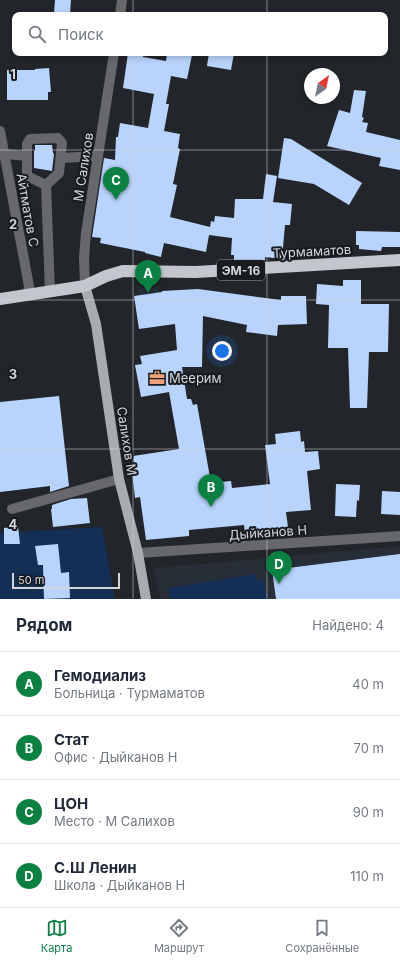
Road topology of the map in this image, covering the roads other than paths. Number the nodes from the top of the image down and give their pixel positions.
1 (122, 0) edge
2 (120, 12) edge
3 (114, 56) edge
4 (0, 130) edge
5 (5, 154) junction
6 (27, 156) junction
7 (98, 156) junction
8 (61, 158) junction
9 (46, 184) junction
10 (400, 260) edge
11 (85, 286) junction
12 (50, 292) junction
13 (28, 295) junction
14 (0, 299) edge
15 (119, 479) junction
16 (12, 509) dead end
17 (400, 536) edge
18 (138, 553) junction
19 (146, 599) edge

1 - 2 street
3 - 7 street, М Салихов
4 - 5 street, Айтматов С
5 - 6 street
5 - 13 street, Айтматов С
6 - 8 street
6 - 9 street
7 - 8 street
7 - 11 street, М Салихов
8 - 9 street
9 - 12 street
10 - 11 highway, Турмаматов / ЭМ-16
11 - 12 highway, ЭМ-16
11 - 15 main road, Салихов М
12 - 13 highway, ЭМ-16
13 - 14 highway, ЭМ-16
15 - 16 street
15 - 18 main road, Салихов М
17 - 18 street, Дыйканов Н
18 - 19 main road, Салихов М

